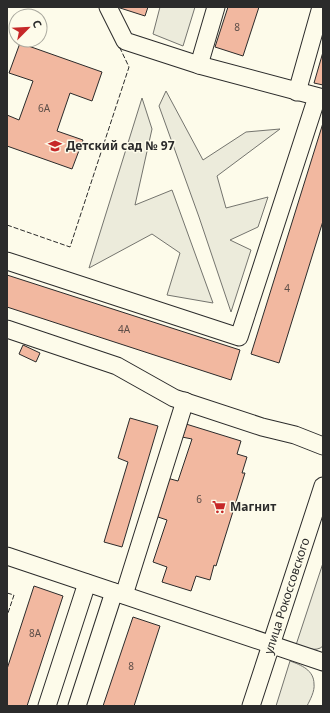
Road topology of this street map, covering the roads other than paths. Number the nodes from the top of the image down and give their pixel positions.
1 (108, 7) edge
2 (216, 7) edge
3 (321, 7) edge
4 (199, 65) junction
5 (297, 92) junction
6 (320, 98) edge
7 (7, 262) edge
8 (7, 329) edge
9 (184, 401) junction
10 (323, 446) edge
11 (323, 486) edge
12 (7, 556) edge
13 (87, 583) junction
14 (119, 593) junction
15 (272, 644) junction
16 (323, 662) edge
17 (47, 706) edge
18 (77, 706) edge
19 (251, 706) edge

1 - 4 street
2 - 4 street
3 - 5 street
4 - 5 street
5 - 6 street
6 - 7 street
8 - 9 street
9 - 10 street
9 - 14 street
11 - 15 street, улица Рокоссовского
12 - 13 street
13 - 14 street
13 - 17 street
14 - 15 street
14 - 18 street
15 - 16 street
15 - 19 street, улица Рокоссовского

